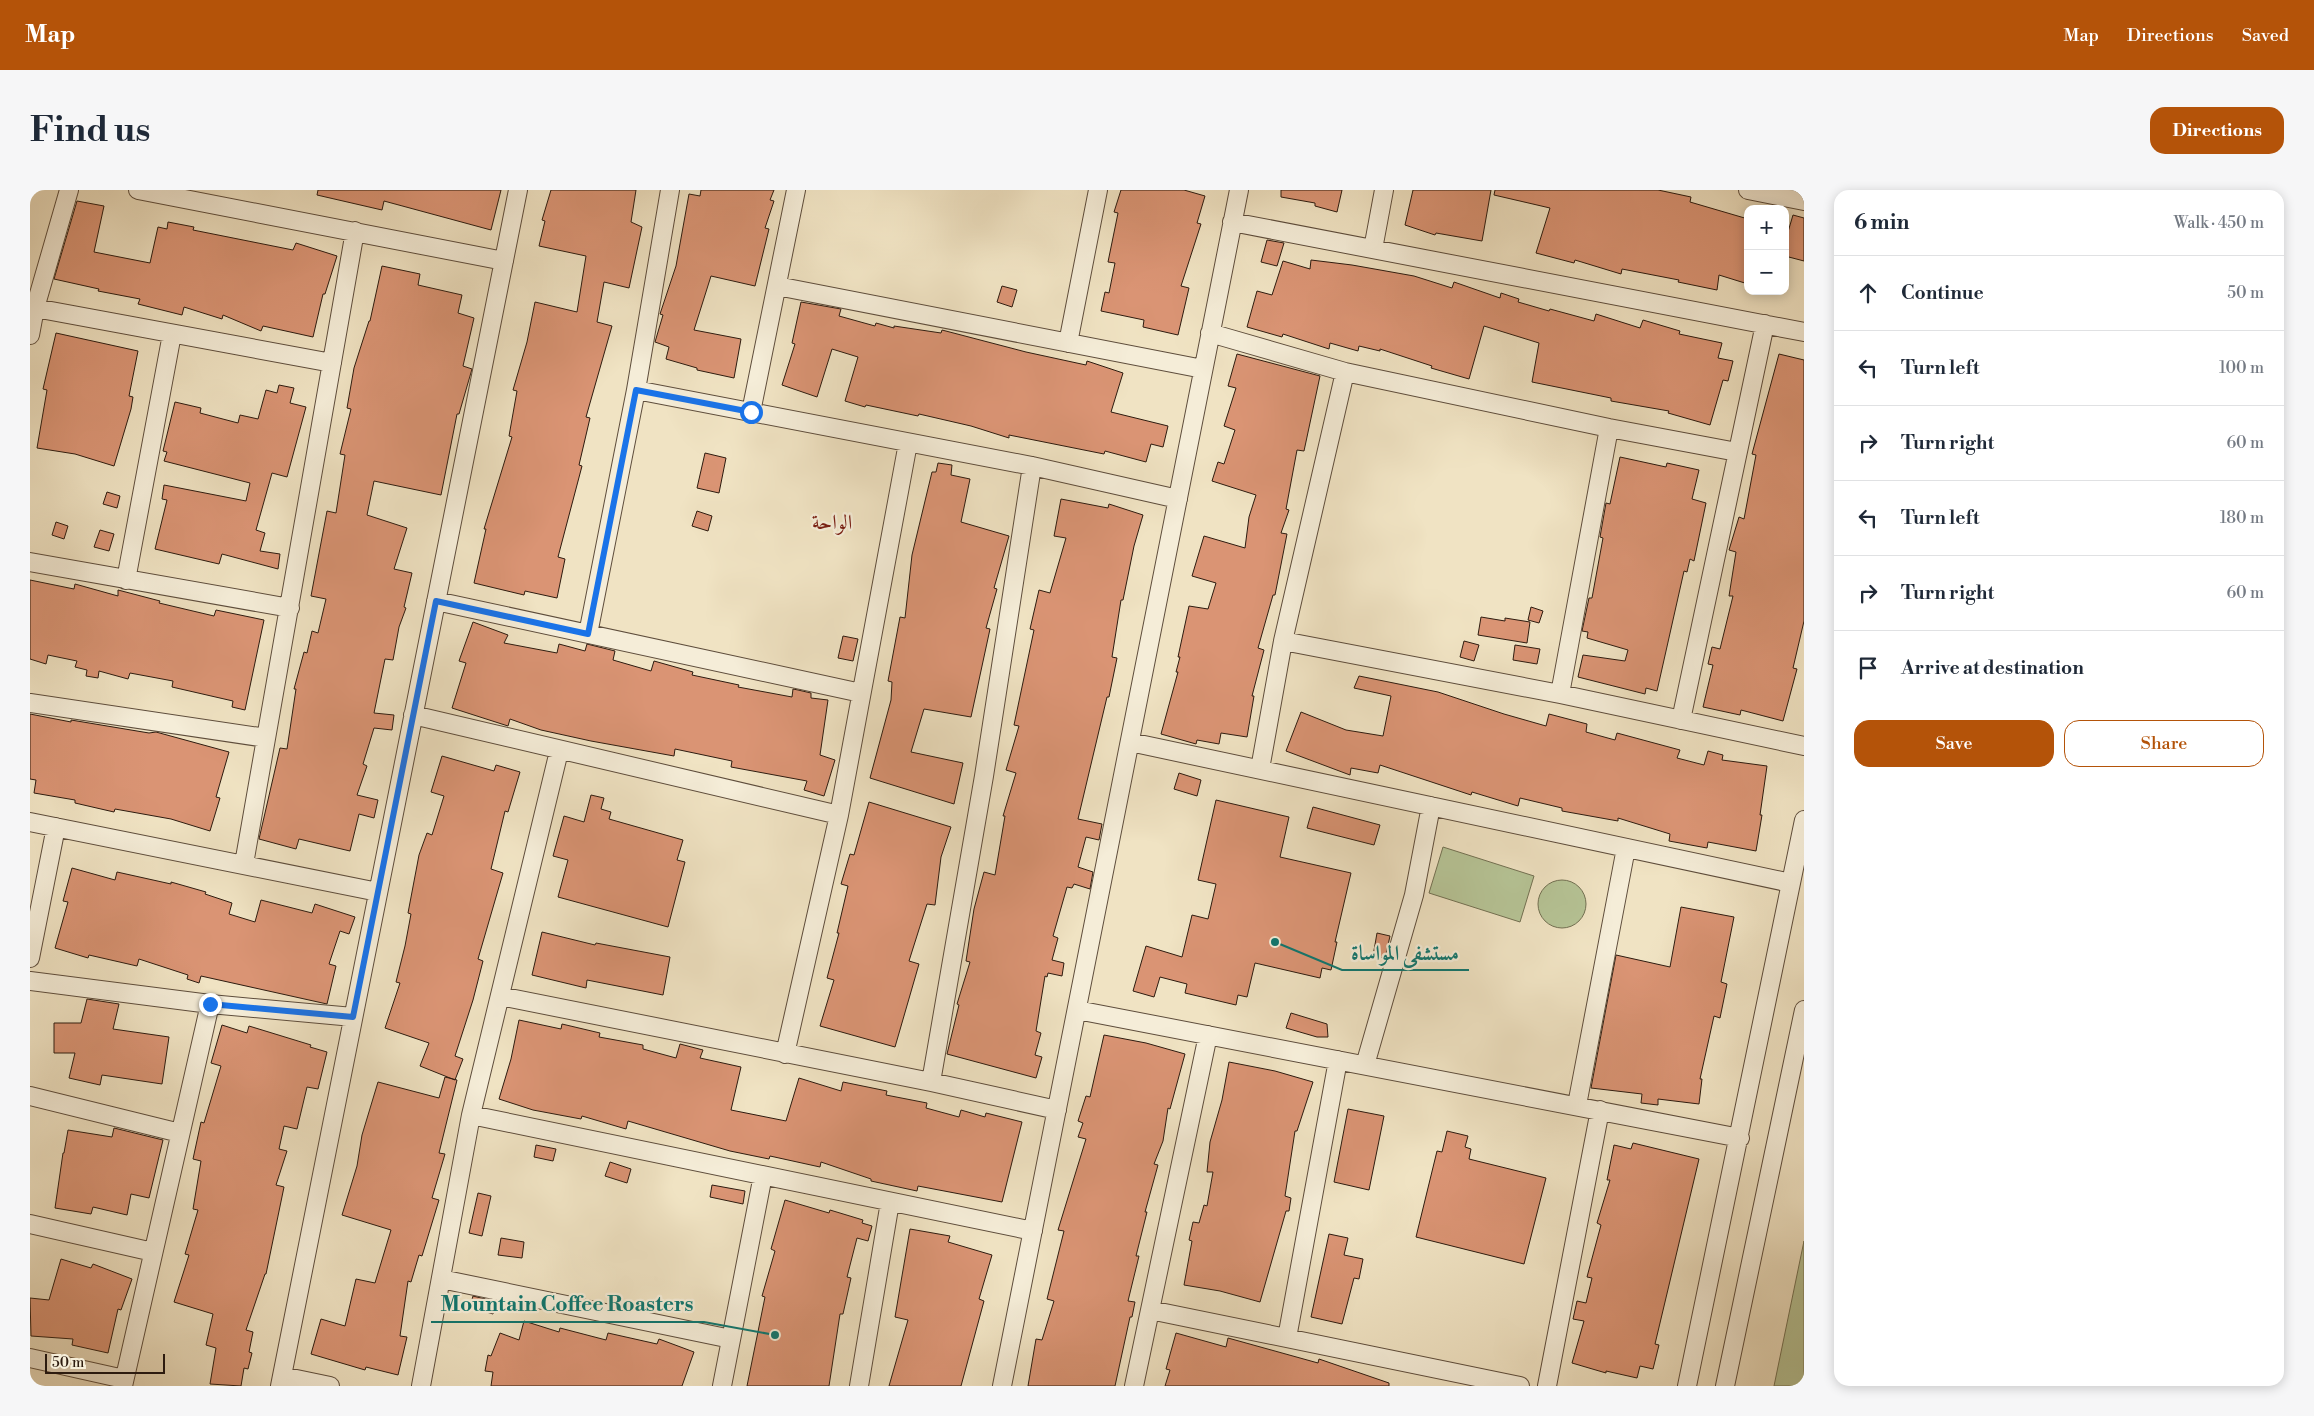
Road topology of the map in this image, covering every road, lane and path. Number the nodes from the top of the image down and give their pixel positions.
1 (69, 190) edge
2 (138, 190) edge
3 (518, 190) edge
4 (670, 190) edge
5 (796, 190) edge
6 (1098, 190) edge
7 (1239, 190) edge
8 (1384, 190) edge
9 (1748, 190) edge
10 (1784, 194) edge
11 (1804, 201) edge
12 (1232, 222) junction
13 (355, 231) junction
14 (1373, 249) junction
15 (504, 261) junction
16 (777, 286) junction
17 (35, 308) junction
18 (1765, 324) junction
19 (1804, 332) edge
20 (1210, 333) junction
21 (172, 334) junction
22 (30, 335) edge
23 (1068, 343) junction
24 (332, 363) junction
25 (1203, 369) junction
26 (1345, 372) junction
27 (636, 390) junction
28 (751, 412) junction
29 (1610, 428) junction
30 (908, 443) junction
31 (1736, 452) junction
32 (1032, 466) junction
33 (1178, 499) junction
34 (30, 562) edge
35 (126, 580) junction
36 (436, 601) junction
37 (290, 608) junction
38 (588, 634) junction
39 (1283, 641) junction
40 (861, 693) junction
41 (1560, 694) junction
42 (30, 703) edge
43 (413, 715) junction
44 (1681, 720) junction
45 (266, 738) junction
46 (1130, 742) junction
47 (1804, 746) edge
48 (558, 751) junction
49 (1260, 769) junction
50 (1431, 806) junction
51 (839, 815) junction
52 (1804, 820) edge
53 (30, 822) edge
54 (56, 827) junction
55 (1626, 848) junction
56 (244, 864) junction
57 (1791, 883) junction
58 (378, 892) junction
59 (30, 958) edge
60 (30, 981) edge
61 (500, 996) junction
62 (210, 1004) junction
63 (1077, 1010) junction
64 (1804, 1010) edge
65 (353, 1017) junction
66 (1208, 1035) junction
67 (784, 1054) junction
68 (1338, 1060) junction
69 (1365, 1065) junction
70 (931, 1082) junction
71 (30, 1096) edge
72 (1577, 1105) junction
73 (1057, 1110) junction
74 (1600, 1110) junction
75 (471, 1115) junction
76 (180, 1133) junction
77 (1740, 1138) junction
78 (763, 1175) junction
79 (890, 1202) junction
80 (30, 1224) edge
81 (1033, 1231) junction
82 (153, 1252) junction
83 (441, 1279) junction
84 (1150, 1310) junction
85 (1286, 1338) junction
86 (731, 1339) junction
87 (30, 1358) edge
88 (281, 1381) edge
89 (124, 1382) edge
90 (330, 1386) edge
91 (422, 1386) edge
92 (722, 1386) edge
93 (858, 1386) edge
94 (1002, 1386) edge
95 (1134, 1386) edge
96 (1520, 1386) edge
97 (1547, 1386) edge
98 (1687, 1386) edge
99 (1725, 1386) edge

1 - 17 street
2 - 13 street
3 - 15 street
4 - 27 street
5 - 16 street
6 - 23 street
7 - 12 street
8 - 14 street
9 - 10 street
10 - 11 street
12 - 14 street
12 - 20 street
13 - 15 street
13 - 24 street
14 - 18 street
15 - 36 street
16 - 23 street
16 - 28 street
17 - 21 street
17 - 22 street
18 - 19 street
18 - 31 street
20 - 25 street
20 - 26 street
21 - 24 street
21 - 35 street
23 - 25 street
24 - 37 street
25 - 33 street
26 - 29 street
26 - 39 street
27 - 28 street
27 - 38 street
28 - 30 street
29 - 31 street
29 - 41 street
30 - 32 street
30 - 40 street
31 - 44 street
32 - 33 street
32 - 70 street
33 - 46 street
34 - 35 street
35 - 37 street
36 - 38 street
36 - 43 street
37 - 45 street
38 - 40 street
39 - 41 street
39 - 49 street
40 - 51 street
41 - 44 street
42 - 45 street
43 - 48 street
43 - 58 street
44 - 47 street
45 - 56 street
46 - 49 street
46 - 63 street
48 - 51 street
48 - 61 street
49 - 50 street
50 - 55 street
50 - 69 street
51 - 67 street
52 - 57 street
53 - 54 street
54 - 56 street
54 - 59 street
55 - 57 street
55 - 72 street
56 - 58 street
57 - 77 street
58 - 65 street
60 - 62 street
61 - 67 street
61 - 75 street
62 - 65 street
62 - 76 street
63 - 66 street
63 - 73 street
64 - 99 street
65 - 88 street
66 - 68 street
66 - 84 street
67 - 70 street
68 - 69 street
68 - 85 street
69 - 72 street
70 - 73 street
71 - 76 street
72 - 74 street
73 - 81 street
74 - 77 street
74 - 97 street
75 - 78 street
75 - 83 street
76 - 82 street
77 - 98 street
78 - 79 street
78 - 86 street
79 - 81 street
79 - 93 street
80 - 82 street
81 - 94 street
82 - 89 street
83 - 86 street
83 - 91 street
84 - 85 street
84 - 95 street
85 - 96 street
86 - 92 street
87 - 89 street
88 - 90 street

